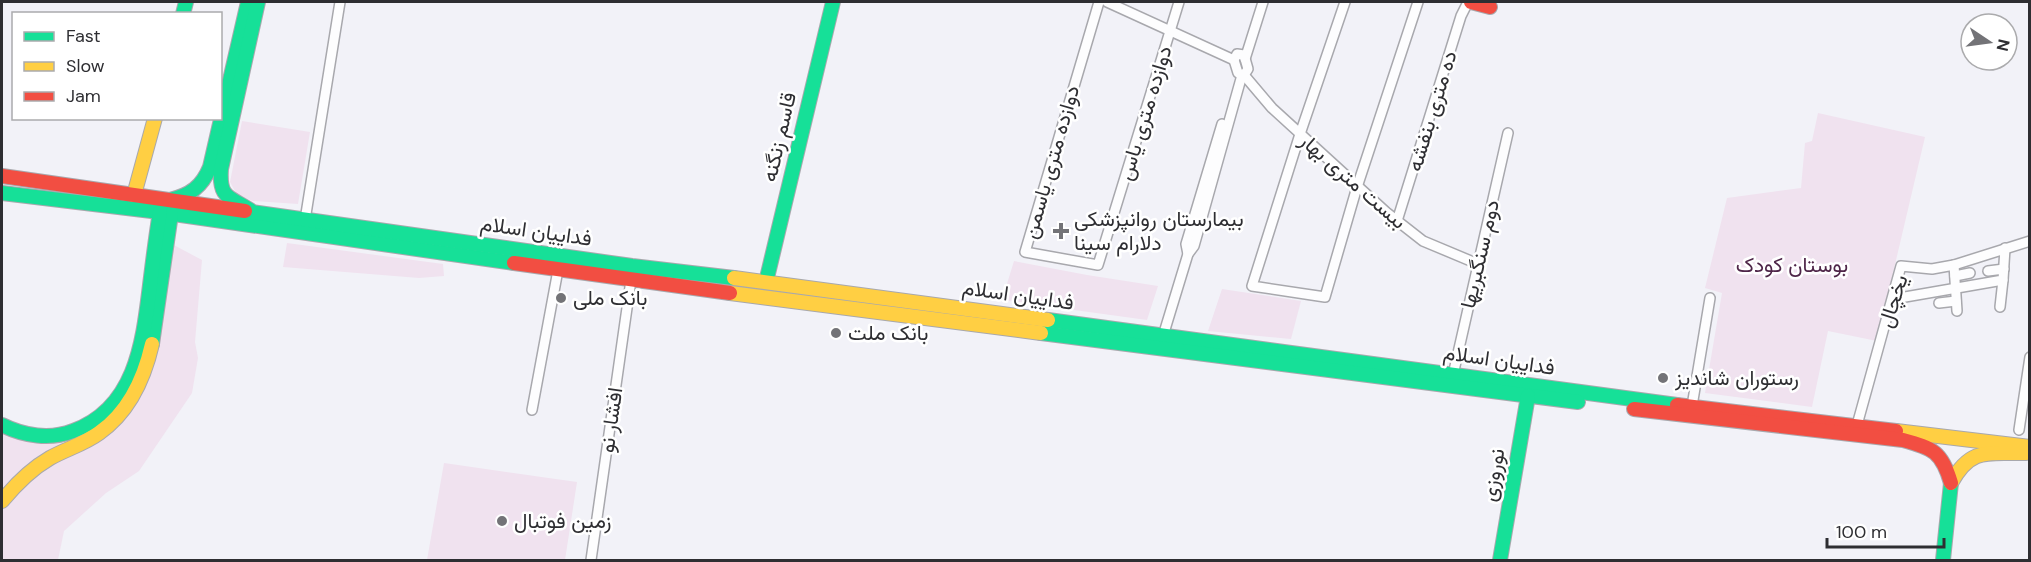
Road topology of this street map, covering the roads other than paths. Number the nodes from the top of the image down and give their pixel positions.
1 (248, 2) edge
2 (258, 2) edge
3 (340, 2) edge
4 (833, 2) edge
5 (1099, 2) edge
6 (1107, 2) edge
7 (1179, 2) edge
8 (1263, 2) edge
9 (1345, 2) edge
10 (1418, 2) edge
11 (1469, 2) edge
12 (1491, 4) edge
13 (1170, 30) junction
14 (1245, 58) junction
15 (1234, 60) junction
16 (1241, 74) junction
17 (222, 118) edge
18 (154, 120) edge
19 (222, 120) edge
20 (1508, 133) dead end
21 (1300, 134) junction
22 (2, 176) edge
23 (207, 177) junction
24 (220, 186) junction
25 (1357, 187) junction
26 (2, 193) edge
27 (134, 195) junction
28 (166, 209) junction
29 (258, 213) junction
30 (305, 220) junction
31 (1397, 221) junction
32 (2030, 241) edge
33 (2005, 248) junction
34 (1478, 264) junction
35 (1098, 265) joint
36 (1954, 265) junction
37 (558, 270) junction
38 (2004, 270) junction
39 (1988, 271) dead end
40 (1970, 273) dead end
41 (1955, 276) junction
42 (631, 280) junction
43 (2003, 280) junction
44 (766, 282) junction
45 (1956, 289) junction
46 (1905, 297) dead end
47 (1710, 298) dead end
48 (1939, 303) dead end
49 (2000, 306) dead end
50 (1163, 336) junction
51 (2029, 360) edge
52 (1453, 375) junction
53 (1528, 396) junction
54 (1692, 406) junction
55 (532, 410) dead end
56 (2, 425) edge
57 (1857, 425) junction
58 (2019, 430) dead end
59 (2030, 447) edge
60 (2030, 452) edge
61 (1951, 483) junction
62 (2, 501) edge
63 (591, 561) edge
64 (1500, 561) edge
65 (1942, 561) edge

1 - 17 main road
2 - 24 main road
3 - 30 street
4 - 44 main road, قاسم زنگنه
5 - 35 street, دوازده متری یاسمن
6 - 13 street
7 - 13 street, دوازده متری یاس
8 - 14 street
9 - 21 street
10 - 25 street
11 - 12 main road
11 - 31 street, ده متری بنفشه
13 - 15 street
13 - 35 street, دوازده متری یاس
14 - 15 street
14 - 16 street
15 - 16 street
16 - 21 street, بیست متری بهار
16 - 50 street
18 - 27 main road
19 - 23 main road
20 - 34 street, دوم سنگبریها
21 - 25 street, بیست متری بهار
21 - 25 street
22 - 27 main road, فداییان اسلام
23 - 24 main road
23 - 28 main road
24 - 29 main road
25 - 31 street, بیست متری بهار
26 - 28 main road, فداییان اسلام
27 - 28 main road, فداییان اسلام
28 - 29 main road, فداییان اسلام
28 - 37 main road, فداییان اسلام
28 - 56 main road
28 - 62 main road
29 - 30 main road, فداییان اسلام
30 - 44 main road, فداییان اسلام
31 - 34 street, بیست متری بهار
32 - 33 street, یخچال
33 - 36 street, یخچال
33 - 38 street
34 - 52 street, دوم سنگبریها
36 - 41 street
36 - 57 street, یخچال
37 - 42 main road, فداییان اسلام
37 - 55 street
38 - 39 street
38 - 43 street
40 - 41 street
41 - 45 street
42 - 53 main road, فداییان اسلام
42 - 63 street, افشار نو
43 - 45 street
43 - 49 street
44 - 50 main road, فداییان اسلام
45 - 46 street
45 - 48 street
47 - 54 street
50 - 52 main road, فداییان اسلام
51 - 58 street
52 - 54 main road, فداییان اسلام
53 - 61 main road, فداییان اسلام
53 - 64 main road, نوروزی
54 - 57 main road, فداییان اسلام
57 - 59 main road, فداییان اسلام
60 - 61 main road
61 - 65 main road

